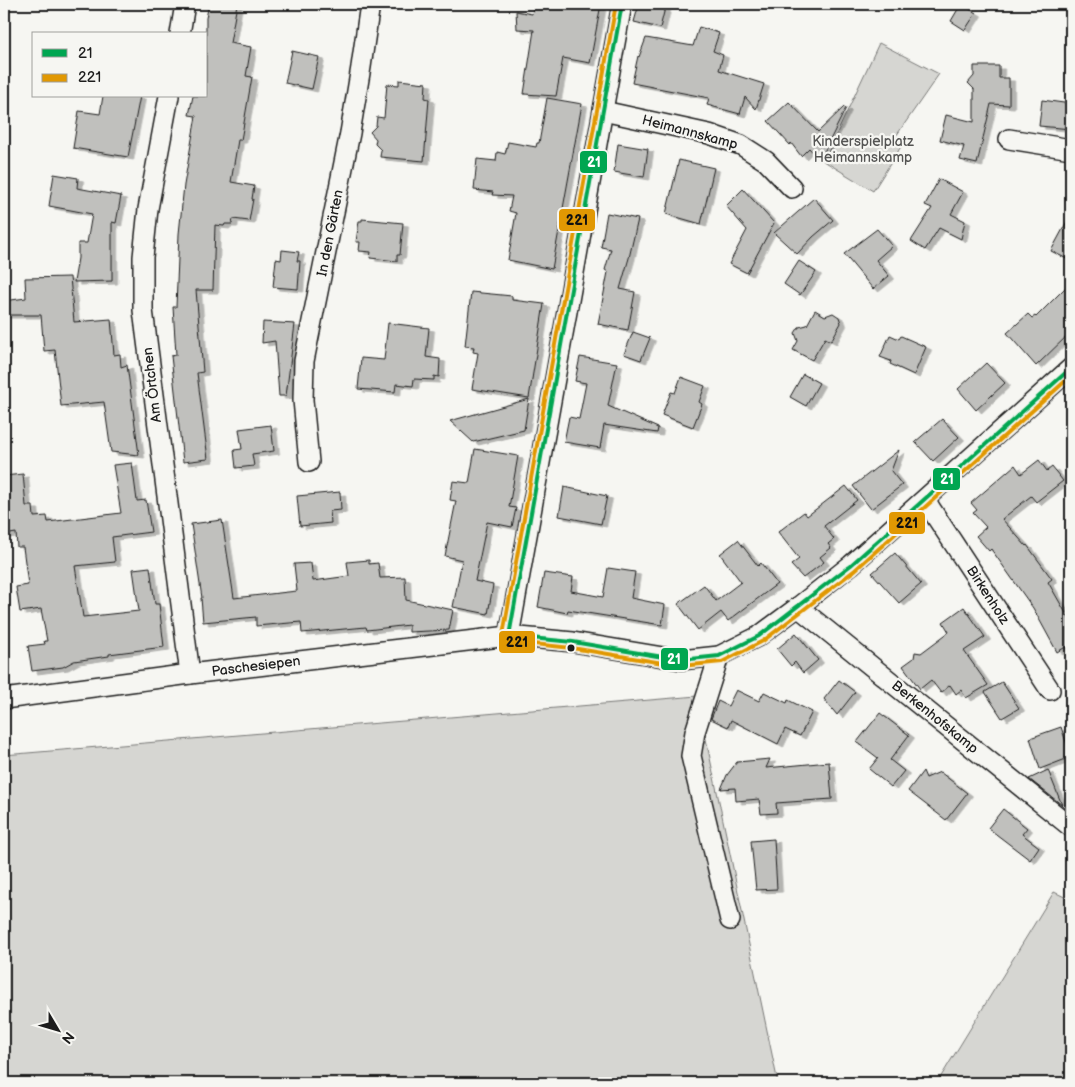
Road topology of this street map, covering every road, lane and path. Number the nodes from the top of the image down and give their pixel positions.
1 (185, 4) edge
2 (370, 4) edge
3 (622, 4) edge
4 (180, 32) edge
5 (168, 98) edge
6 (603, 111) junction
7 (1009, 139) dead end
8 (1071, 149) edge
9 (792, 188) dead end
10 (1071, 368) edge
11 (309, 462) dead end
12 (925, 500) junction
13 (798, 607) junction
14 (509, 636) junction
15 (719, 656) junction
16 (190, 674) junction
17 (1050, 690) dead end
18 (4, 699) edge
19 (1071, 827) edge
20 (730, 920) dead end

1 - 4 street
2 - 11 street, In den Gärten
3 - 6 street
5 - 16 street, Am Örtchen
6 - 9 street, Heimannskamp
6 - 14 street
7 - 8 street
10 - 12 street
12 - 13 street
12 - 17 street, Birkenholz
13 - 15 street
13 - 19 street, Berkenhofskamp
14 - 15 street
14 - 16 street, Paschesiepen
15 - 20 street
16 - 18 street, Paschesiepen

